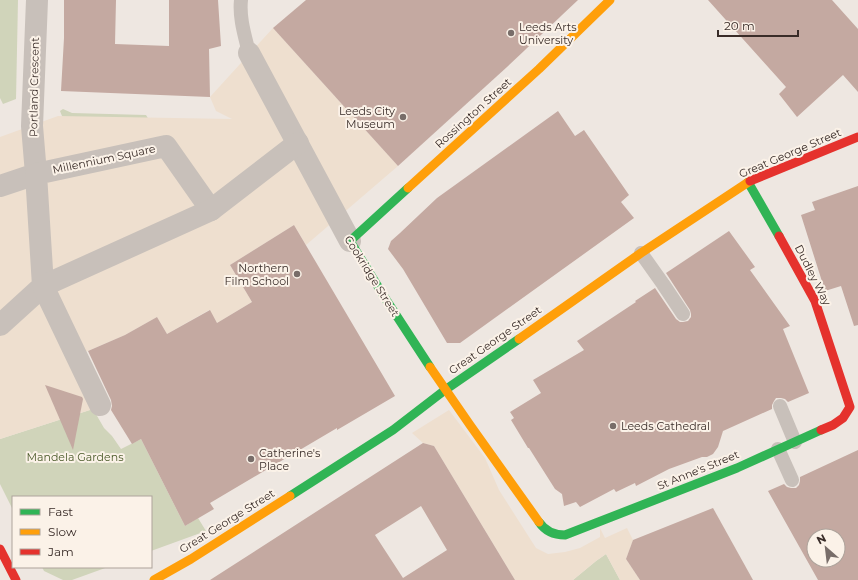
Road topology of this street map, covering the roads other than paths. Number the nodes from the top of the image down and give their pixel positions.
1 (37, 0) edge
2 (241, 0) edge
3 (610, 0) edge
4 (249, 53) joint
5 (858, 137) edge
6 (298, 143) junction
7 (36, 174) junction
8 (748, 182) junction
9 (0, 186) edge
10 (211, 210) junction
11 (350, 241) junction
12 (641, 253) junction
13 (43, 286) junction
14 (683, 314) dead end
15 (0, 325) edge
16 (445, 390) junction
17 (100, 405) dead end
18 (780, 406) dead end
19 (852, 413) joint
20 (786, 446) junction
21 (795, 479) dead end
22 (546, 530) joint
23 (0, 549) edge
24 (16, 580) edge
25 (154, 580) edge

1 - 7 street, Portland Crescent
2 - 4 lane, Cookridge Street
3 - 11 street, Rossington Street
4 - 6 street, Cookridge Street
5 - 8 street, Great George Street
6 - 10 street
6 - 11 street, Cookridge Street
7 - 9 street, Millennium Square
7 - 10 street, Millennium Square
7 - 13 street
8 - 12 street, Great George Street
8 - 19 street, Dudley Way
10 - 13 street
11 - 16 street, Cookridge Street
12 - 14 lane
12 - 16 street, Great George Street
13 - 15 street
13 - 17 street
16 - 22 street, Cookridge Street
16 - 25 street, Great George Street
18 - 20 lane
19 - 20 street, St Anne's Street
20 - 21 lane
20 - 22 street, St Anne's Street
23 - 24 street

